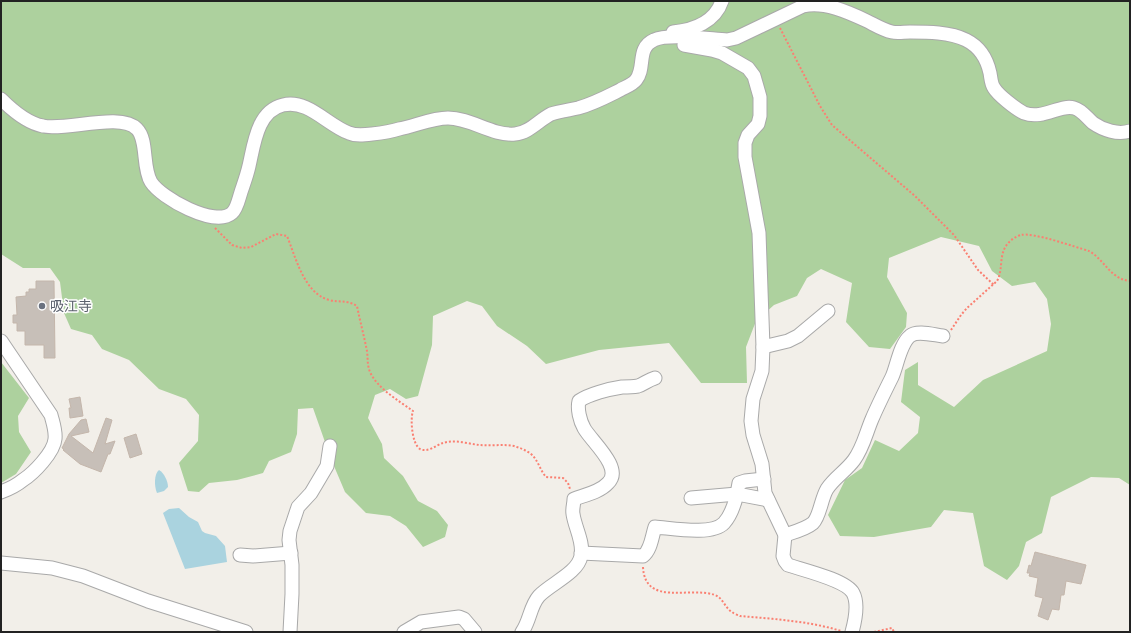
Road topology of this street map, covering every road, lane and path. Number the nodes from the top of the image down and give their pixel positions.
1 (722, 1) edge
2 (776, 20) junction
3 (668, 36) junction
4 (1, 99) edge
5 (1130, 131) edge
6 (203, 215) junction
7 (1130, 281) edge
8 (994, 285) junction
9 (828, 311) dead end
10 (943, 336) joint
11 (1, 341) edge
12 (763, 347) junction
13 (655, 378) dead end
14 (330, 446) dead end
15 (764, 479) junction
16 (1, 492) edge
17 (737, 494) junction
18 (691, 498) dead end
19 (574, 499) junction
20 (768, 500) junction
21 (785, 535) junction
22 (291, 553) junction
23 (581, 553) junction
24 (240, 555) dead end
25 (643, 556) junction
26 (1, 562) edge
27 (246, 632) edge
28 (290, 632) edge
29 (404, 632) edge
30 (475, 632) edge
31 (522, 632) edge
32 (846, 632) edge
33 (852, 632) edge
34 (874, 632) edge
35 (894, 632) edge

1 - 3 street
2 - 3 street
2 - 5 street
2 - 8 path
3 - 6 street
3 - 12 street
4 - 6 street
6 - 19 path
7 - 8 path
8 - 10 path
9 - 12 street
10 - 21 street
11 - 16 street
12 - 15 street
13 - 19 street
14 - 22 street
15 - 17 street
15 - 20 street
17 - 18 street
17 - 20 street
17 - 25 street
19 - 23 street
20 - 21 street
21 - 33 street
22 - 24 street
22 - 28 street
23 - 25 street
23 - 31 street
25 - 32 path
26 - 27 street
29 - 30 street
34 - 35 path

